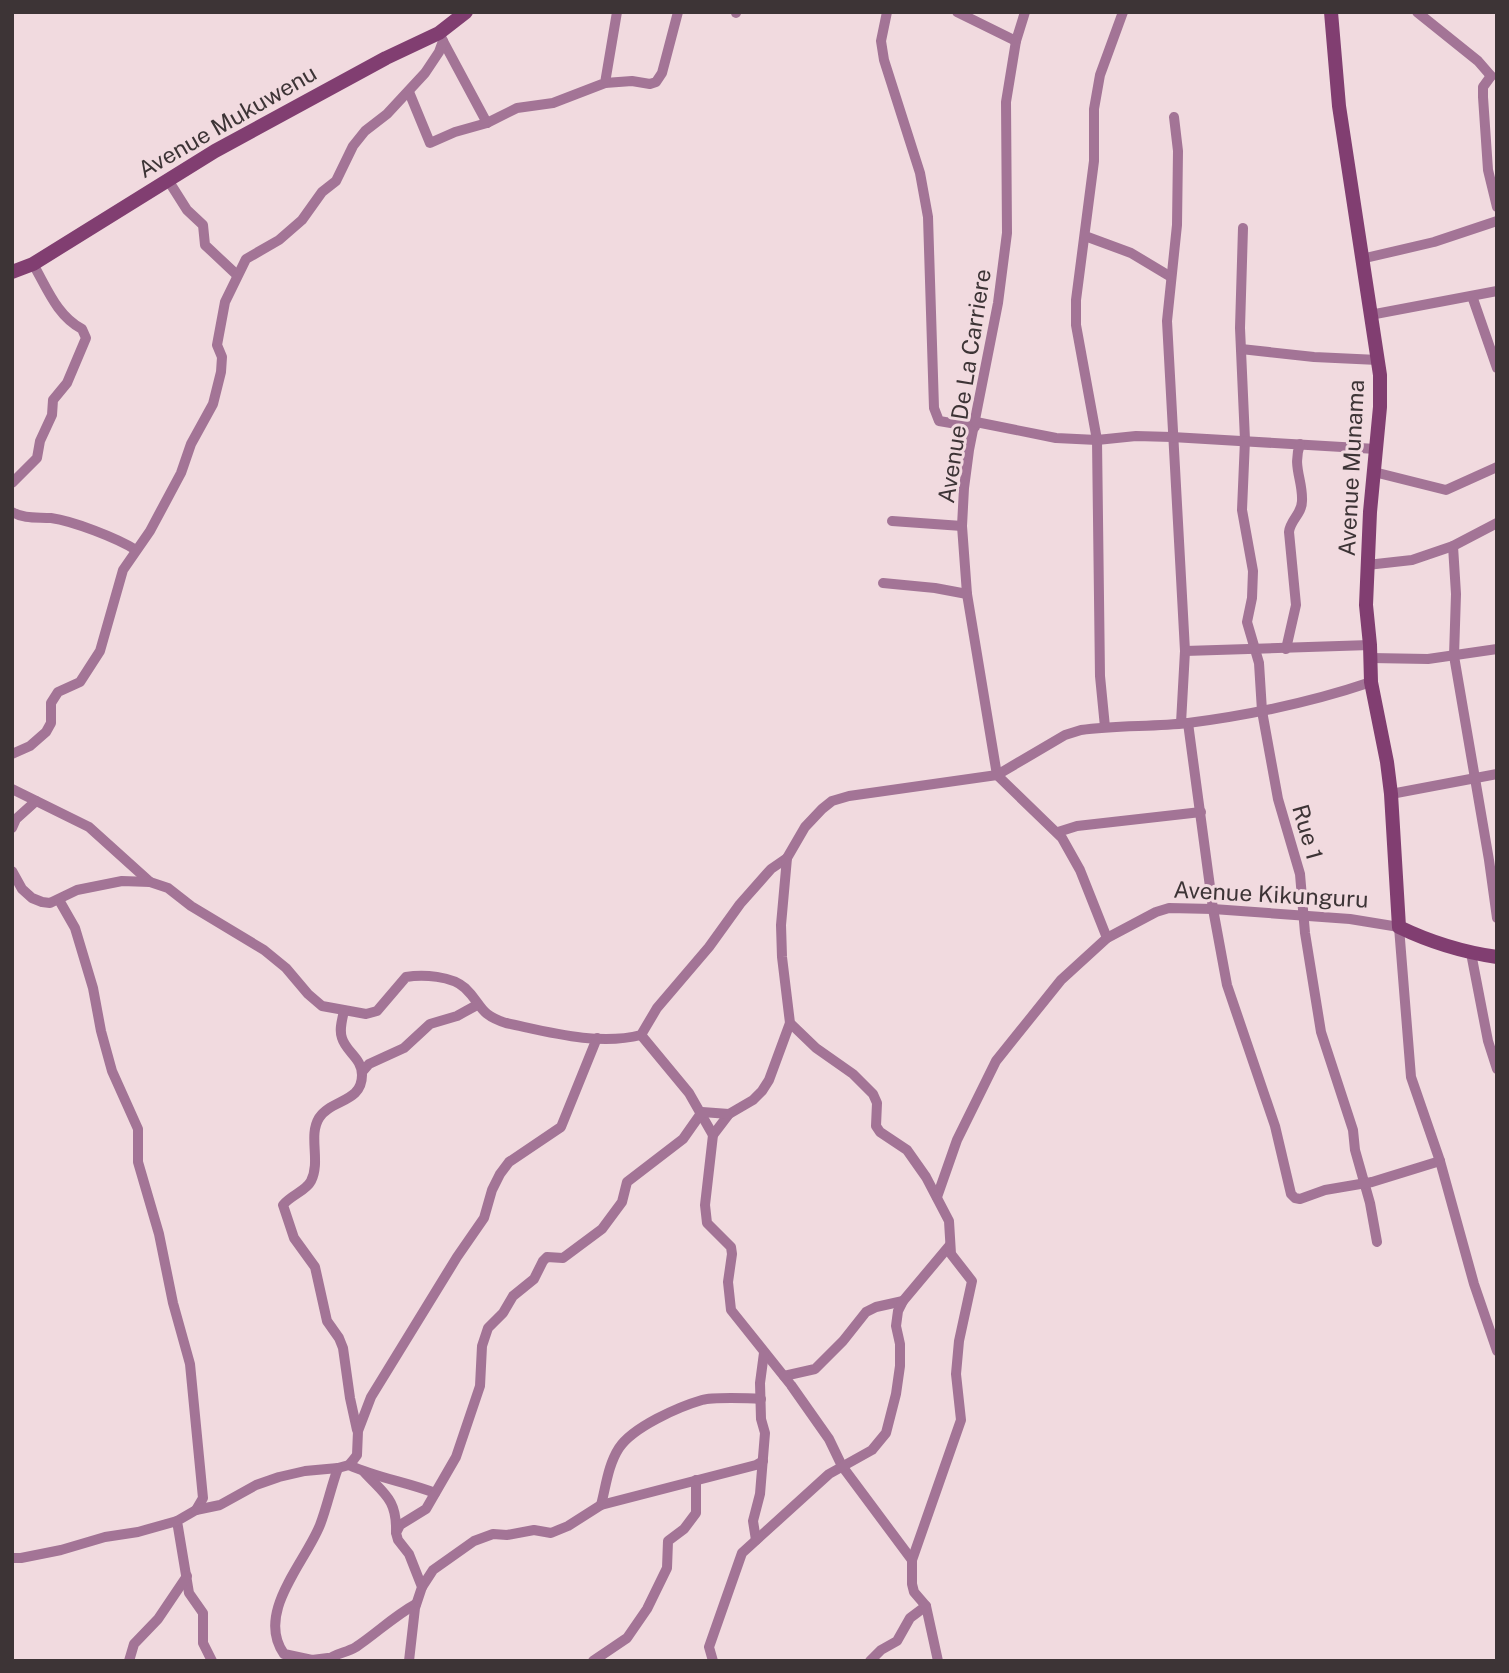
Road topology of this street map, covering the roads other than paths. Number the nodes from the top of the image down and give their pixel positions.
1 (466, 12) edge
2 (617, 12) edge
3 (678, 12) edge
4 (887, 12) edge
5 (957, 12) edge
6 (1025, 12) edge
7 (1123, 12) edge
8 (1331, 12) edge
9 (1417, 12) edge
10 (441, 37) junction
11 (1016, 41) junction
12 (1494, 75) edge
13 (605, 83) junction
14 (409, 92) junction
15 (1174, 117) dead end
16 (486, 123) junction
17 (168, 180) junction
18 (1497, 206) edge
19 (1497, 221) edge
20 (1243, 228) dead end
21 (1085, 236) junction
22 (1361, 259) junction
23 (33, 264) junction
24 (12, 272) edge
25 (237, 275) junction
26 (1171, 277) junction
27 (1497, 291) edge
28 (1472, 296) junction
29 (1370, 315) junction
30 (1241, 349) junction
31 (1378, 360) junction
32 (1497, 368) edge
33 (975, 425) junction
34 (1172, 437) junction
35 (1097, 440) junction
36 (1245, 440) junction
37 (1300, 444) junction
38 (1376, 449) junction
39 (1497, 467) edge
40 (1374, 472) junction
41 (12, 483) edge
42 (12, 512) edge
43 (892, 521) dead end
44 (1497, 523) edge
45 (962, 526) junction
46 (1453, 546) junction
47 (136, 550) junction
48 (1367, 565) junction
49 (883, 583) dead end
50 (967, 594) junction
51 (1255, 649) junction
52 (1286, 649) junction
53 (1497, 649) edge
54 (1185, 651) junction
55 (1371, 652) junction
56 (1454, 656) junction
57 (1371, 682) junction
58 (1262, 711) junction
59 (1185, 723) junction
60 (1105, 727) junction
61 (12, 754) edge
62 (1497, 774) edge
63 (997, 775) junction
64 (1474, 778) junction
65 (12, 789) edge
66 (1391, 794) junction
67 (36, 801) junction
68 (1201, 812) junction
69 (12, 828) edge
70 (1058, 832) junction
71 (787, 858) junction
72 (12, 871) edge
73 (150, 882) junction
74 (59, 900) junction
75 (1213, 909) junction
76 (1304, 915) junction
77 (1497, 918) edge
78 (1399, 926) junction
79 (1107, 939) junction
80 (1471, 953) junction
81 (1497, 957) edge
82 (477, 1004) junction
83 (344, 1011) junction
84 (790, 1023) junction
85 (641, 1035) junction
86 (597, 1038) junction
87 (1497, 1069) edge
88 (362, 1072) junction
89 (702, 1112) junction
90 (729, 1114) junction
91 (713, 1135) junction
92 (1440, 1161) junction
93 (1364, 1182) junction
94 (937, 1197) junction
95 (1377, 1242) dead end
96 (950, 1245) junction
97 (903, 1301) junction
98 (1497, 1351) edge
99 (764, 1353) junction
100 (784, 1377) junction
101 (761, 1399) junction
102 (358, 1431) junction
103 (763, 1461) junction
104 (349, 1465) junction
105 (842, 1466) junction
106 (338, 1468) junction
107 (363, 1472) junction
108 (696, 1480) junction
109 (435, 1493) junction
110 (601, 1505) junction
111 (196, 1510) junction
112 (177, 1521) junction
113 (396, 1533) junction
114 (756, 1539) junction
115 (12, 1558) edge
116 (912, 1560) junction
117 (187, 1576) junction
118 (422, 1587) junction
119 (416, 1604) junction
120 (926, 1606) junction
121 (327, 1659) edge
122 (129, 1661) edge
123 (212, 1661) edge
124 (409, 1661) edge
125 (593, 1661) edge
126 (713, 1661) edge
127 (870, 1661) edge
128 (938, 1661) edge

1 - 10 street, Avenue Mukuwenu
2 - 13 street
3 - 13 street
4 - 33 street
5 - 11 street
6 - 11 street, Avenue De La Carriere
7 - 21 street
8 - 22 street, Avenue Munama
9 - 12 street
10 - 14 street
10 - 16 street
10 - 17 street, Avenue Mukuwenu
11 - 33 street, Avenue De La Carriere
12 - 18 street
13 - 16 street
14 - 16 street
14 - 25 street
15 - 26 street
17 - 23 street, Avenue Mukuwenu
17 - 25 street
19 - 22 street
20 - 30 street, Rue 1
21 - 26 street
21 - 35 street
22 - 29 street, Avenue Munama
23 - 24 street, Avenue Mukuwenu
23 - 41 street
25 - 47 street
26 - 34 street
27 - 28 street
28 - 29 street
28 - 32 street
29 - 31 street, Avenue Munama
30 - 31 street
30 - 36 street, Rue 1
31 - 38 street, Avenue Munama
33 - 35 street
33 - 45 street, Avenue De La Carriere
34 - 35 street
34 - 36 street
34 - 54 street
35 - 60 street
36 - 37 street
36 - 51 street, Rue 1
37 - 38 street
37 - 52 street
38 - 40 street, Avenue Munama
39 - 40 street
40 - 48 street, Avenue Munama
42 - 47 street
43 - 45 street
44 - 46 street
45 - 50 street, Avenue De La Carriere
46 - 48 street
46 - 56 street
47 - 61 street
48 - 55 street, Avenue Munama
49 - 50 street
50 - 63 street, Avenue De La Carriere
51 - 52 street
51 - 54 street
51 - 58 street, Rue 1
52 - 55 street
53 - 56 street
54 - 59 street
55 - 56 street
55 - 57 street, Avenue Munama
56 - 64 street
57 - 58 street
57 - 66 street, Avenue Munama
58 - 59 street
58 - 76 street, Rue 1
59 - 60 street
59 - 68 street
60 - 63 street
62 - 64 street
63 - 70 street
63 - 71 street
64 - 66 street
64 - 77 street
65 - 67 street
66 - 78 street, Avenue Munama
67 - 69 street
67 - 73 street
68 - 70 street
68 - 75 street
70 - 79 street
71 - 84 street
71 - 85 street
72 - 74 street
73 - 74 street
73 - 83 street
74 - 111 street
75 - 76 street, Avenue Kikunguru
75 - 79 street, Avenue Kikunguru
75 - 93 street
76 - 78 street, Avenue Kikunguru
76 - 93 street, Rue 1
78 - 80 street, Avenue Kikunguru
78 - 92 street
79 - 94 street, Avenue Kikunguru
80 - 81 street, Avenue Kikunguru
80 - 87 street
82 - 83 street
82 - 86 street
82 - 88 street
83 - 88 street
84 - 90 street
84 - 94 street
85 - 86 street
85 - 89 street
86 - 102 street
88 - 102 street
89 - 90 street
89 - 91 street
89 - 109 street
90 - 91 street
91 - 99 street
92 - 93 street
92 - 98 street
93 - 95 street, Rue 1
94 - 96 street
96 - 97 street
96 - 116 street
97 - 100 street
97 - 105 street
99 - 100 street
99 - 101 street
100 - 105 street
101 - 103 street
101 - 110 street
102 - 104 street
103 - 108 street
103 - 114 street
104 - 106 street
104 - 107 street
105 - 114 street
105 - 116 street
106 - 111 street
106 - 121 street
107 - 109 street
107 - 113 street
108 - 110 street
108 - 125 street
109 - 113 street
110 - 118 street
111 - 112 street
112 - 115 street
112 - 117 street
113 - 118 street
114 - 126 street
116 - 120 street
117 - 122 street
117 - 123 street
118 - 119 street
119 - 121 street
119 - 124 street
120 - 127 street
120 - 128 street

